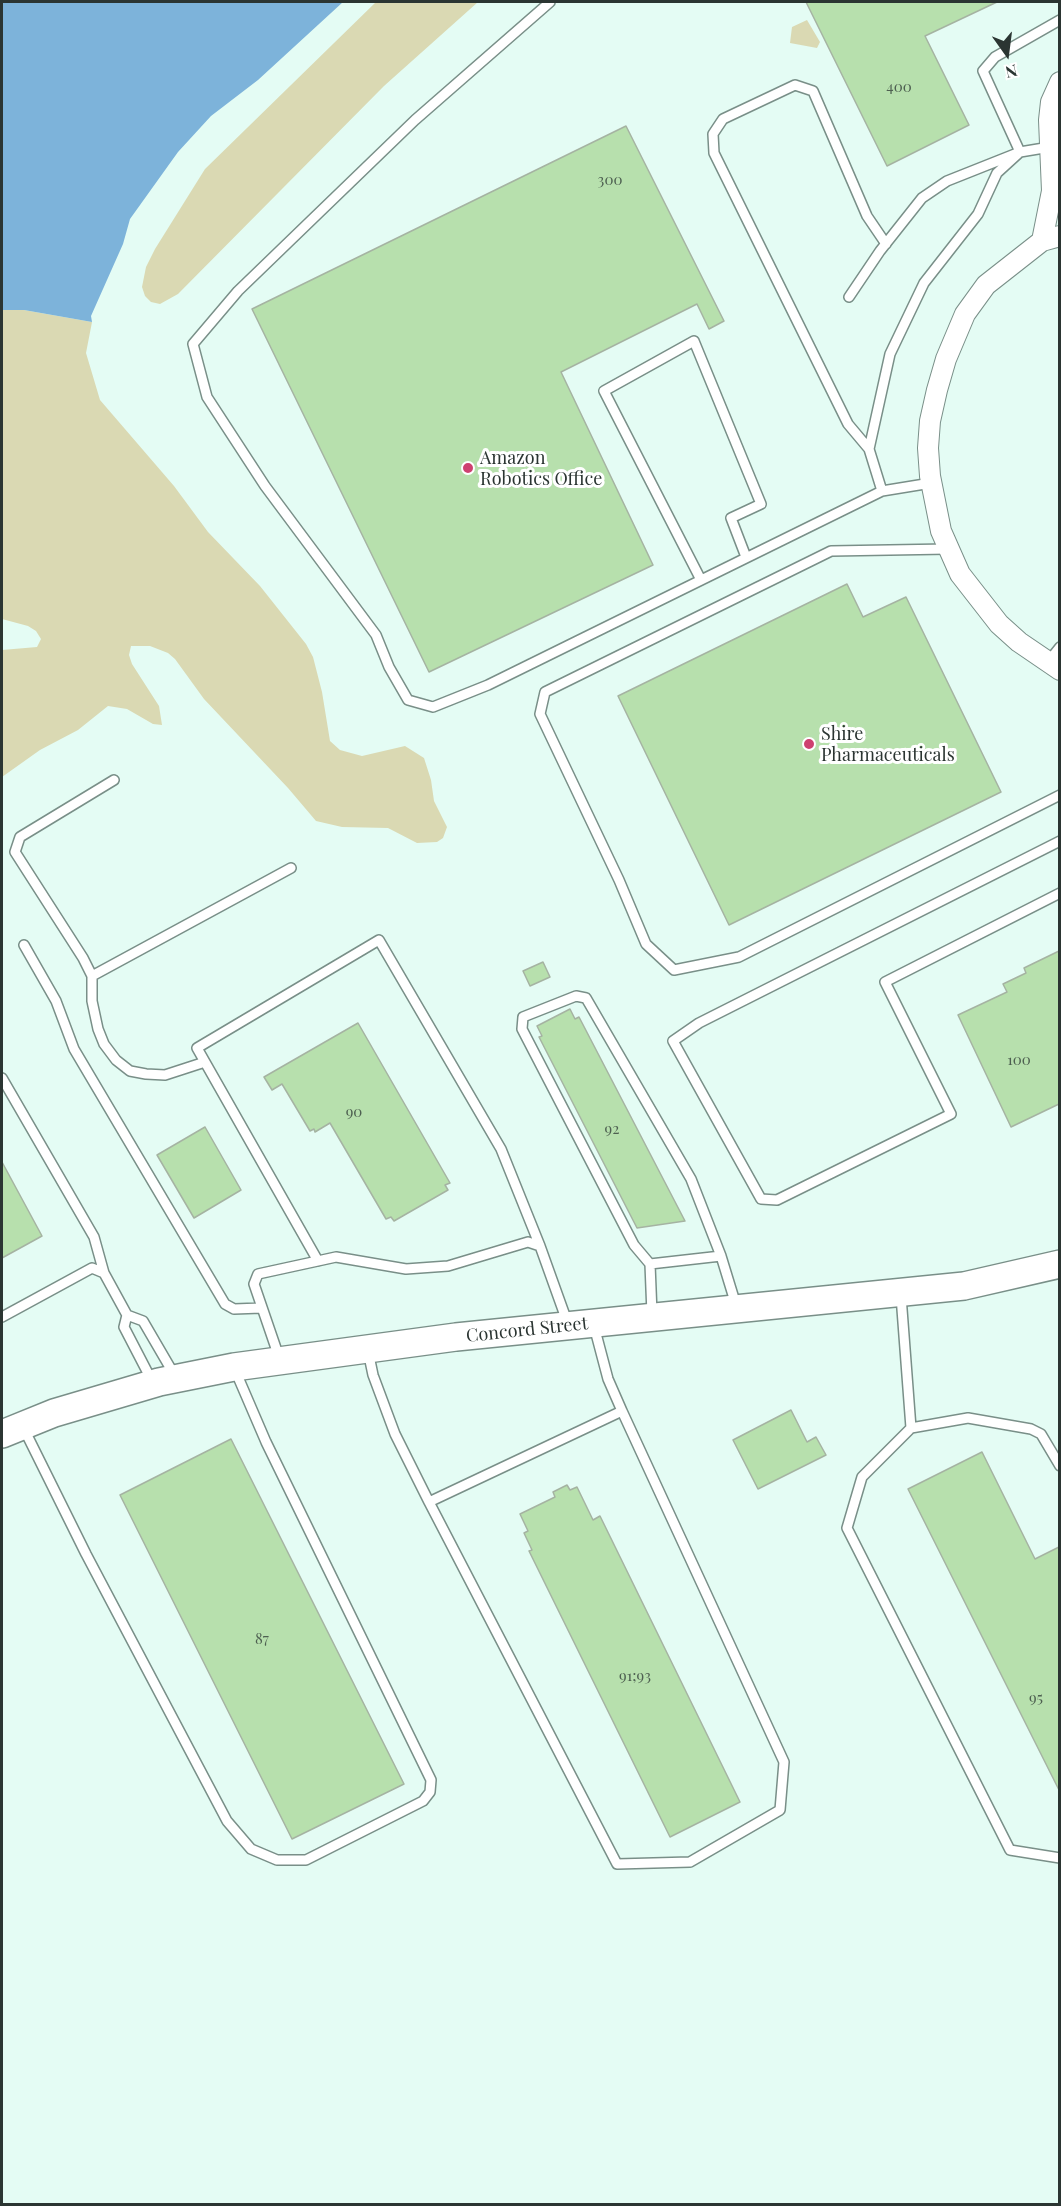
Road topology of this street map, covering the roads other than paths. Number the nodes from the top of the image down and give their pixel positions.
1 (550, 2) edge
2 (1059, 20) edge
3 (1059, 82) edge
4 (1050, 147) junction
5 (1020, 152) junction
6 (1051, 238) edge
7 (886, 244) junction
8 (849, 297) dead end
9 (869, 449) junction
10 (931, 483) junction
11 (882, 491) junction
12 (948, 549) junction
13 (746, 557) junction
14 (701, 580) junction
15 (1055, 660) edge
16 (114, 780) dead end
17 (1059, 795) edge
18 (1059, 841) edge
19 (291, 868) dead end
20 (1059, 893) edge
21 (24, 945) dead end
22 (92, 976) junction
23 (205, 1062) junction
24 (2, 1078) edge
25 (540, 1245) junction
26 (721, 1256) junction
27 (318, 1261) junction
28 (650, 1264) junction
29 (1059, 1264) edge
30 (104, 1273) junction
31 (901, 1294) junction
32 (261, 1308) junction
33 (738, 1310) junction
34 (127, 1315) junction
35 (2, 1317) edge
36 (652, 1318) junction
37 (581, 1325) junction
38 (367, 1348) junction
39 (280, 1360) junction
40 (234, 1367) junction
41 (165, 1381) junction
42 (622, 1411) junction
43 (911, 1428) junction
44 (12, 1429) edge
45 (1059, 1466) edge
46 (429, 1502) junction
47 (1059, 1858) edge

1 - 14 lane
2 - 5 lane
3 - 4 street
4 - 5 lane
4 - 6 street
5 - 7 lane
5 - 9 lane
6 - 10 street
7 - 8 lane
7 - 9 lane
9 - 11 lane
10 - 11 lane
10 - 12 street
11 - 13 lane
12 - 15 street
12 - 17 lane
13 - 14 lane
13 - 14 lane
16 - 22 lane
18 - 20 lane
19 - 22 lane
21 - 32 lane
22 - 23 lane
23 - 25 lane
23 - 27 lane
24 - 30 lane
25 - 27 lane
25 - 37 lane
26 - 28 lane
26 - 28 lane
26 - 33 lane
27 - 32 lane
28 - 36 lane
29 - 31 street, Concord Street
30 - 34 lane
30 - 35 lane
31 - 33 street, Concord Street
31 - 43 lane
32 - 39 lane
33 - 36 street, Concord Street
34 - 41 lane
34 - 41 lane
36 - 37 street, Concord Street
37 - 38 street, Concord Street
37 - 42 lane
38 - 39 street, Concord Street
38 - 46 lane
39 - 40 street, Concord Street
40 - 41 street, Concord Street
40 - 44 lane
41 - 44 street, Concord Street
42 - 46 lane
42 - 46 lane
43 - 45 lane
43 - 47 lane

